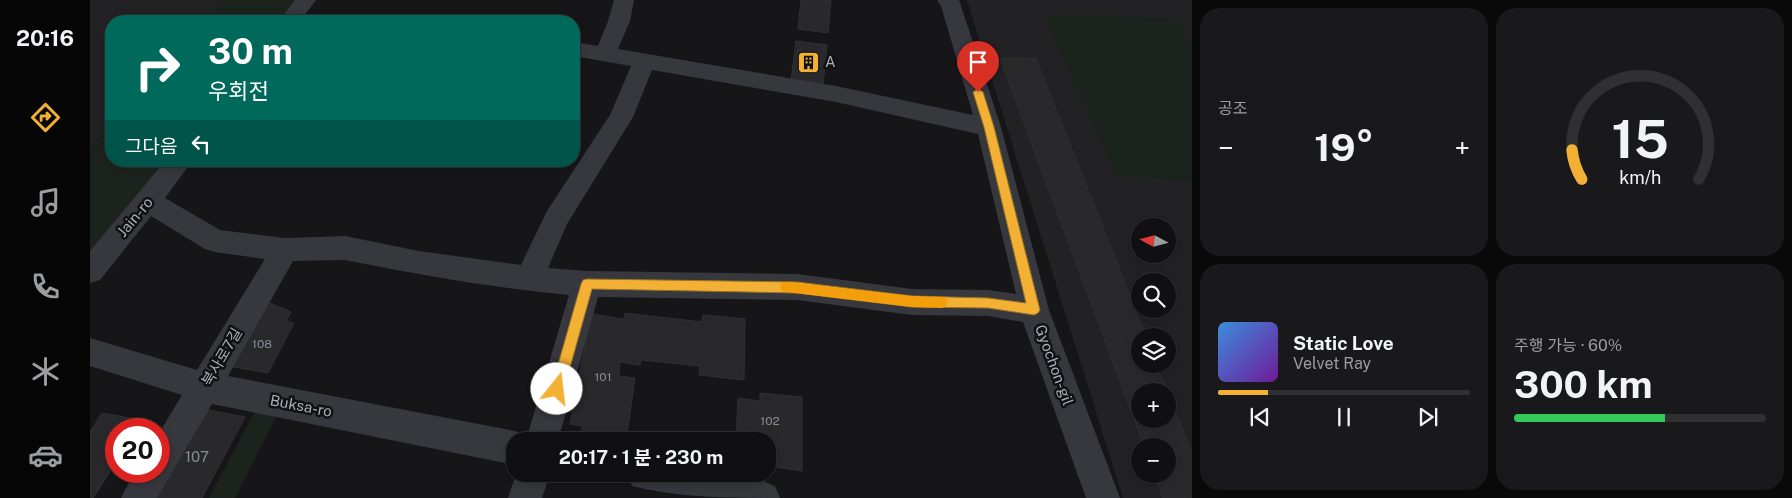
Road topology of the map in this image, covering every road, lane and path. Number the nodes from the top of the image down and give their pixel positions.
1 (306, 0) edge
2 (624, 0) edge
3 (947, 0) edge
4 (294, 15) edge
5 (580, 50) edge
6 (605, 55) junction
7 (644, 61) junction
8 (989, 127) junction
9 (175, 167) edge
10 (148, 201) junction
11 (285, 250) junction
12 (90, 271) edge
13 (529, 279) junction
14 (587, 284) junction
15 (1034, 310) junction
16 (90, 352) edge
17 (205, 387) junction
18 (545, 432) edge
19 (170, 446) edge
20 (506, 446) edge
21 (530, 482) edge
22 (684, 482) edge
23 (147, 483) edge
24 (138, 498) edge
25 (525, 498) edge
26 (763, 498) edge
27 (1103, 498) edge

1 - 4 street
2 - 6 street
3 - 8 street, Gyochon-gil
5 - 6 street
6 - 7 street
7 - 8 street
7 - 13 street
8 - 15 street, Gyochon-gil
9 - 10 street, Jain-ro
10 - 11 street
10 - 12 street, Jain-ro
11 - 13 street
11 - 17 street, 북사로7길
13 - 14 street
14 - 15 street
14 - 18 street
15 - 27 street, Gyochon-gil
16 - 17 street, Buksa-ro
17 - 19 street, 북사로7길
17 - 20 street, Buksa-ro
21 - 25 street
22 - 26 street
23 - 24 street

